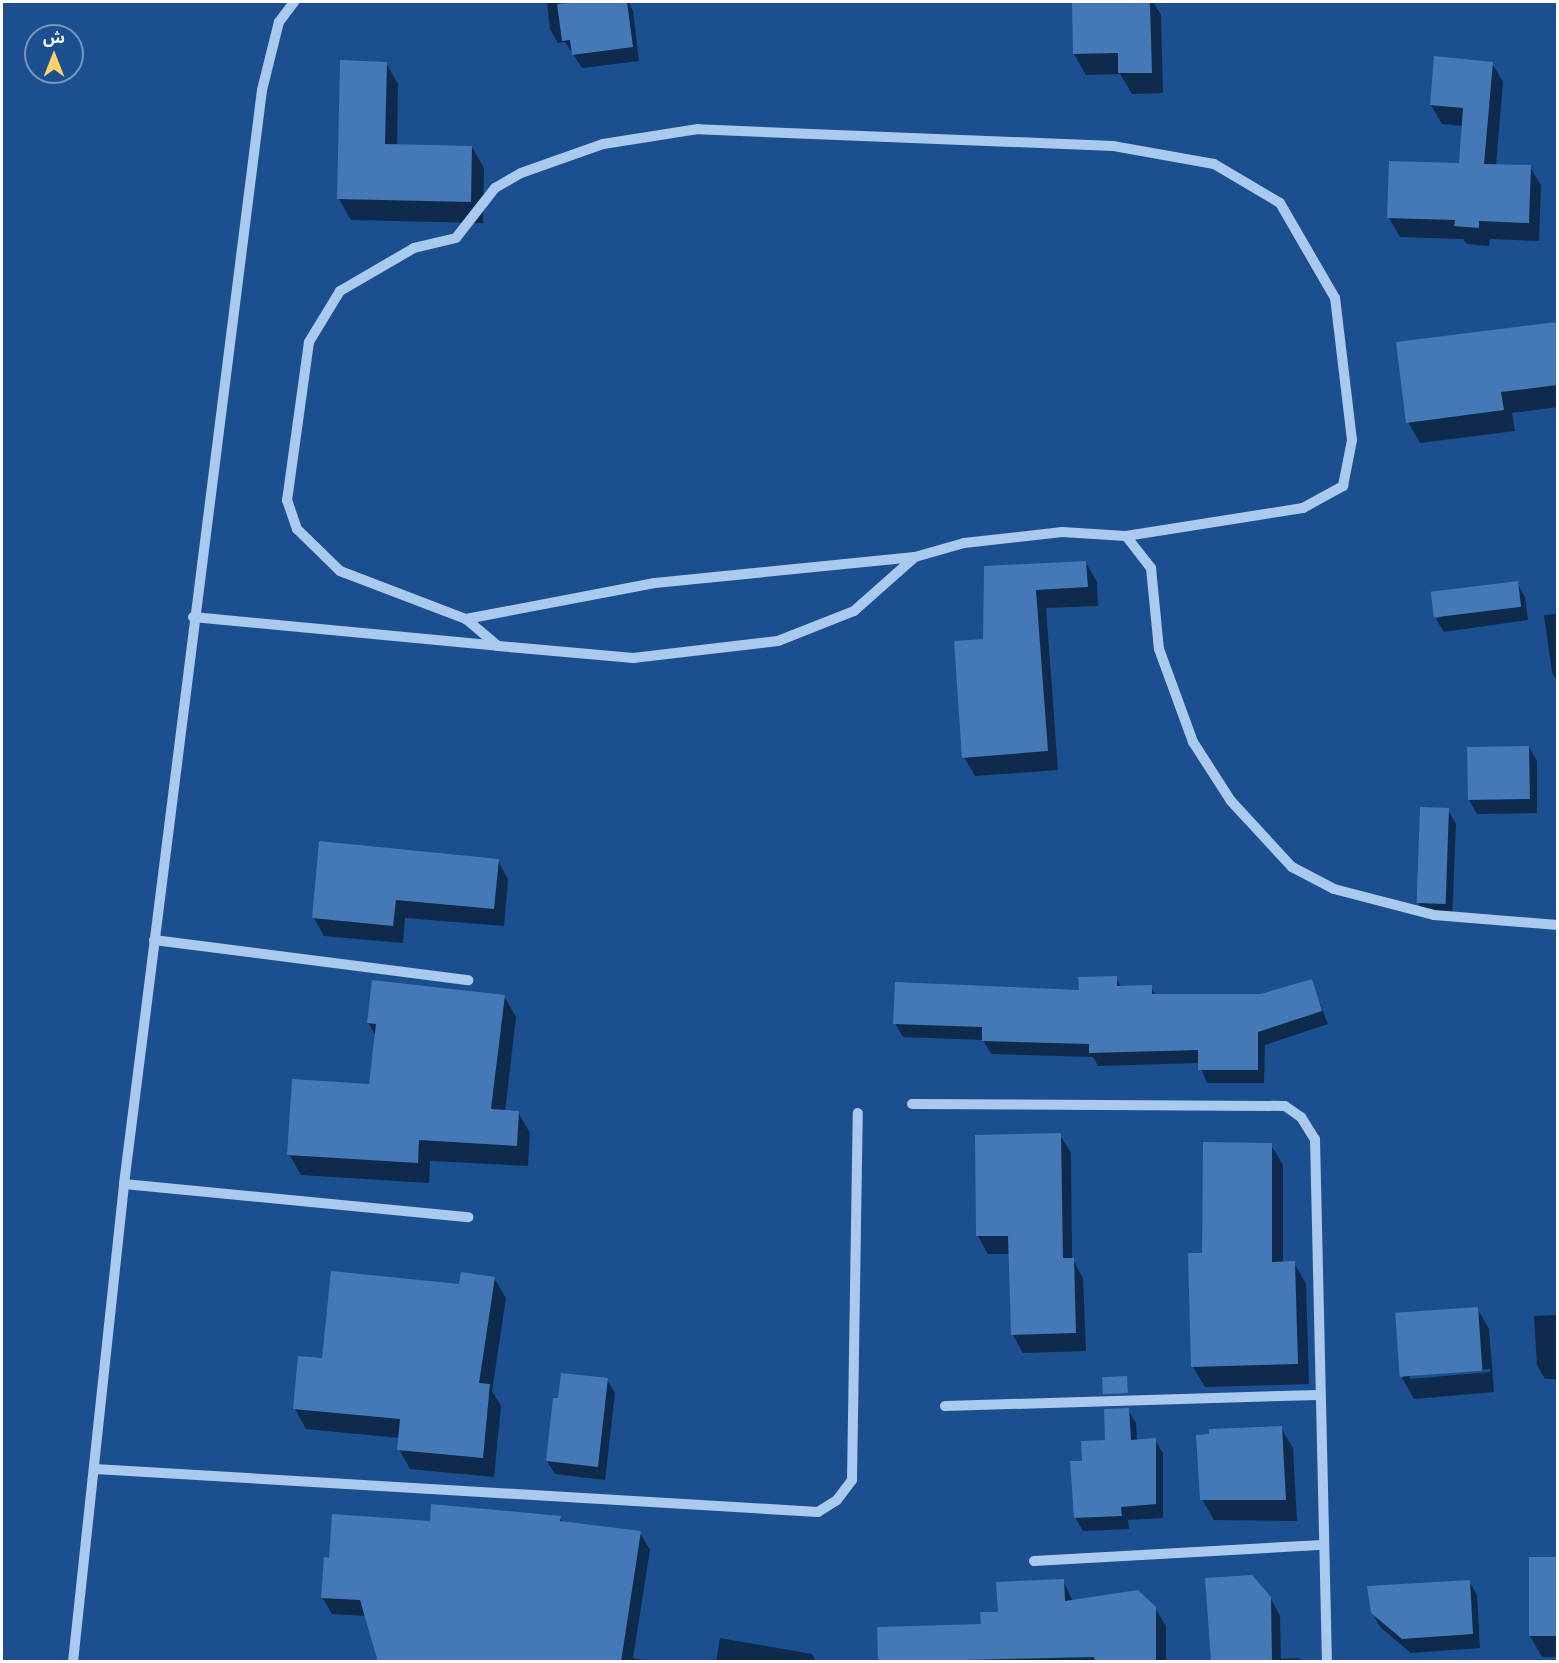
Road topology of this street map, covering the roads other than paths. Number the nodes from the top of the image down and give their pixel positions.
1 (294, 2) edge
2 (1126, 536) junction
3 (915, 557) junction
4 (193, 617) junction
5 (466, 619) junction
6 (498, 646) junction
7 (1557, 925) edge
8 (154, 940) junction
9 (468, 980) dead end
10 (912, 1104) dead end
11 (858, 1113) dead end
12 (124, 1184) junction
13 (468, 1217) dead end
14 (1318, 1395) junction
15 (945, 1406) dead end
16 (94, 1469) junction
17 (1323, 1545) junction
18 (1034, 1561) dead end
19 (73, 1662) edge
20 (1328, 1662) edge

1 - 4 street
2 - 3 street
2 - 5 street
2 - 7 street
3 - 5 street
3 - 6 street
4 - 6 street
4 - 8 street
5 - 6 street
8 - 9 street
8 - 12 street
10 - 14 street
11 - 16 street
12 - 13 street
12 - 16 street
14 - 15 street
14 - 17 street
16 - 19 street
17 - 18 street
17 - 20 street

